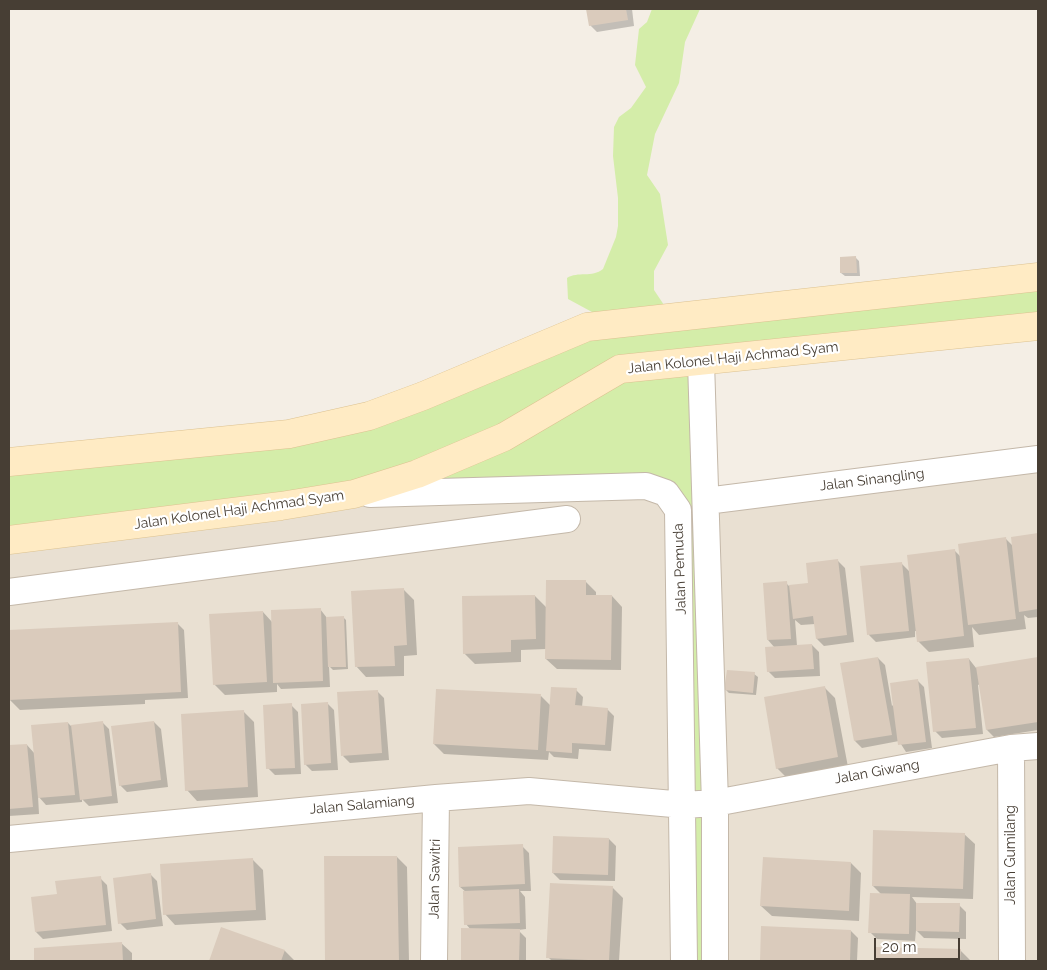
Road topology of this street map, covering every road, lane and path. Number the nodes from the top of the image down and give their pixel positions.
1 (1038, 277) edge
2 (1038, 326) edge
3 (701, 362) junction
4 (1038, 460) edge
5 (9, 462) edge
6 (354, 494) junction
7 (706, 501) junction
8 (567, 518) dead end
9 (9, 540) edge
10 (9, 592) edge
11 (1038, 746) edge
12 (1011, 748) junction
13 (436, 798) junction
14 (715, 803) junction
15 (684, 805) junction
16 (9, 839) edge
17 (434, 961) edge
18 (684, 961) edge
19 (715, 961) edge
20 (1012, 961) edge

1 - 5 main road
2 - 3 main road, Jalan Kolonel Haji Achmad Syam
3 - 6 main road, Jalan Kolonel Haji Achmad Syam
3 - 7 street, Jalan Pemuda
4 - 7 street, Jalan Sinangling
6 - 9 main road, Jalan Kolonel Haji Achmad Syam
6 - 15 street, Jalan Pemuda
7 - 14 street, Jalan Pemuda
8 - 10 street
11 - 12 street, Jalan Giwang
12 - 14 street, Jalan Giwang
12 - 20 street, Jalan Gumilang
13 - 15 street, Jalan Salamiang
13 - 16 street, Jalan Salamiang
13 - 17 street, Jalan Sawitri
14 - 15 street, Jalan Salamiang
14 - 19 street, Jalan Pemuda
15 - 18 street, Jalan Pemuda

